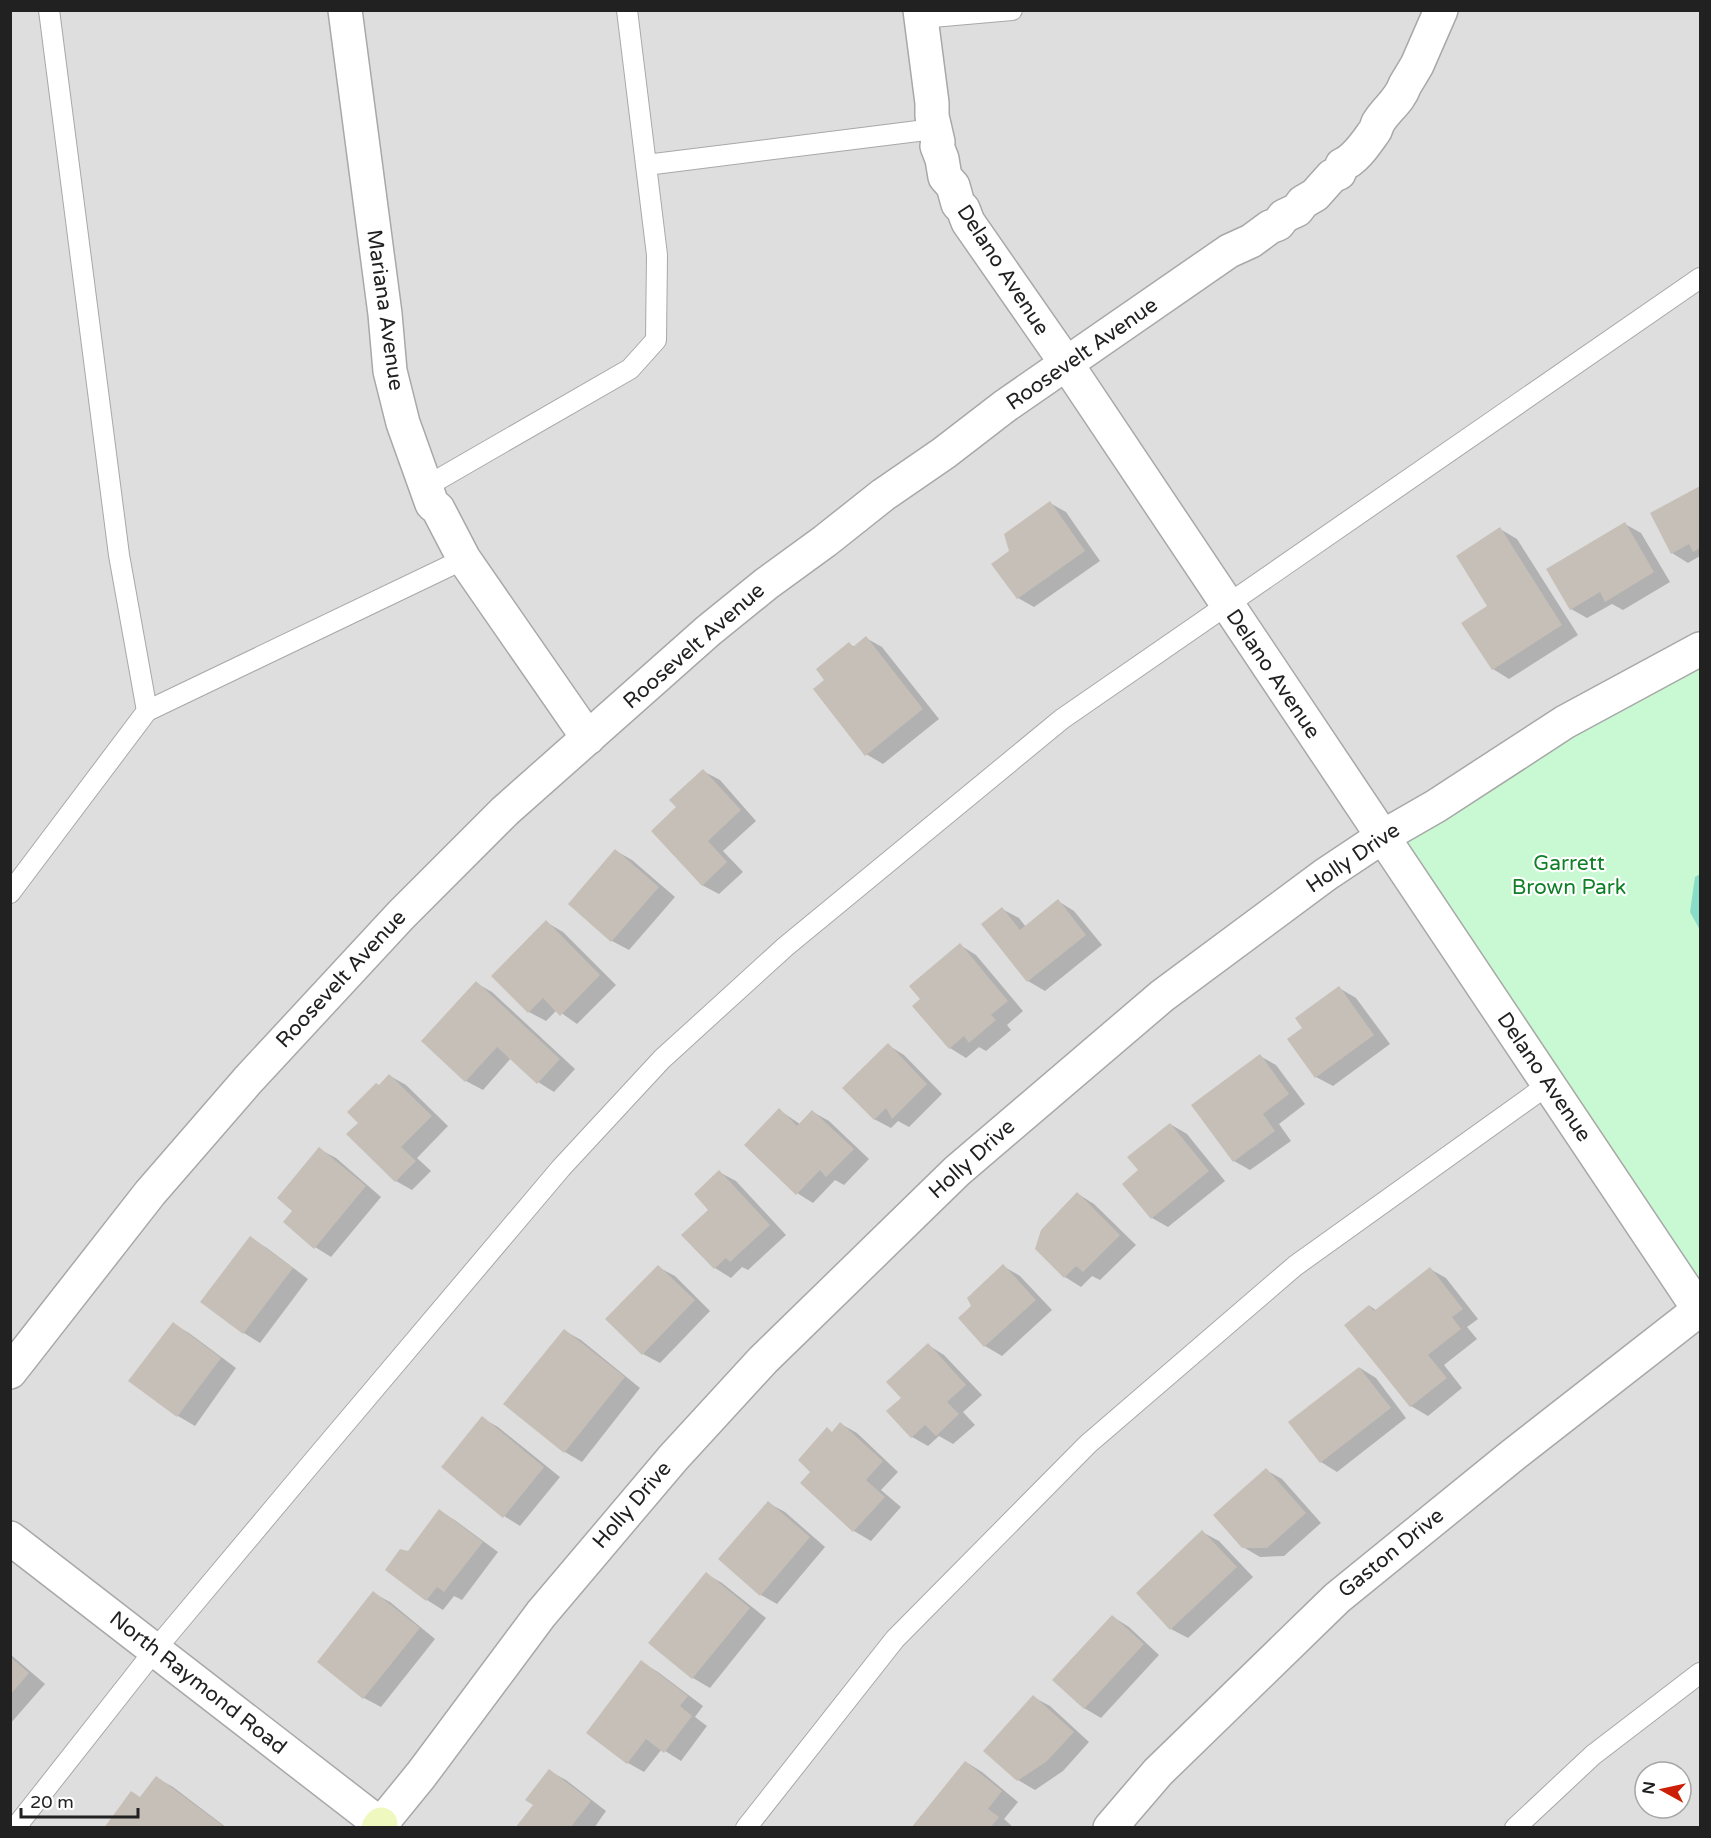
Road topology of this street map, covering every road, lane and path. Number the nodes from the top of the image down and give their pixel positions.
1 (49, 10) edge
2 (345, 10) edge
3 (627, 10) edge
4 (1012, 10) edge
5 (1441, 10) edge
6 (921, 14) edge
7 (934, 129) junction
8 (646, 165) junction
9 (1701, 278) edge
10 (1066, 363) junction
11 (427, 486) junction
12 (464, 559) junction
13 (1227, 605) junction
14 (1701, 649) edge
15 (147, 711) junction
16 (588, 738) junction
17 (1382, 837) junction
18 (10, 893) edge
19 (1549, 1084) junction
20 (1700, 1310) edge
21 (10, 1372) edge
22 (10, 1538) edge
23 (155, 1650) junction
24 (1701, 1673) edge
25 (381, 1826) edge
26 (15, 1827) edge
27 (746, 1827) edge
28 (1110, 1827) edge
29 (1515, 1827) edge

1 - 15 lane
2 - 11 street, Mariana Avenue
3 - 8 lane
4 - 6 lane
5 - 10 street, Roosevelt Avenue
6 - 7 street, Delano Avenue
7 - 8 lane
7 - 10 street, Delano Avenue
8 - 11 lane
9 - 13 lane
10 - 13 street, Delano Avenue
10 - 16 street, Roosevelt Avenue
11 - 12 street, Mariana Avenue
12 - 15 lane
12 - 16 street, Mariana Avenue
13 - 17 street, Delano Avenue
13 - 23 lane
14 - 17 street, Holly Drive
15 - 18 lane
16 - 21 street, Roosevelt Avenue
17 - 19 street, Delano Avenue
17 - 25 street, Holly Drive
19 - 20 street, Delano Avenue
19 - 27 lane
20 - 28 street, Gaston Drive
22 - 23 street, North Raymond Road
23 - 25 street, North Raymond Road
23 - 26 lane
24 - 29 lane

